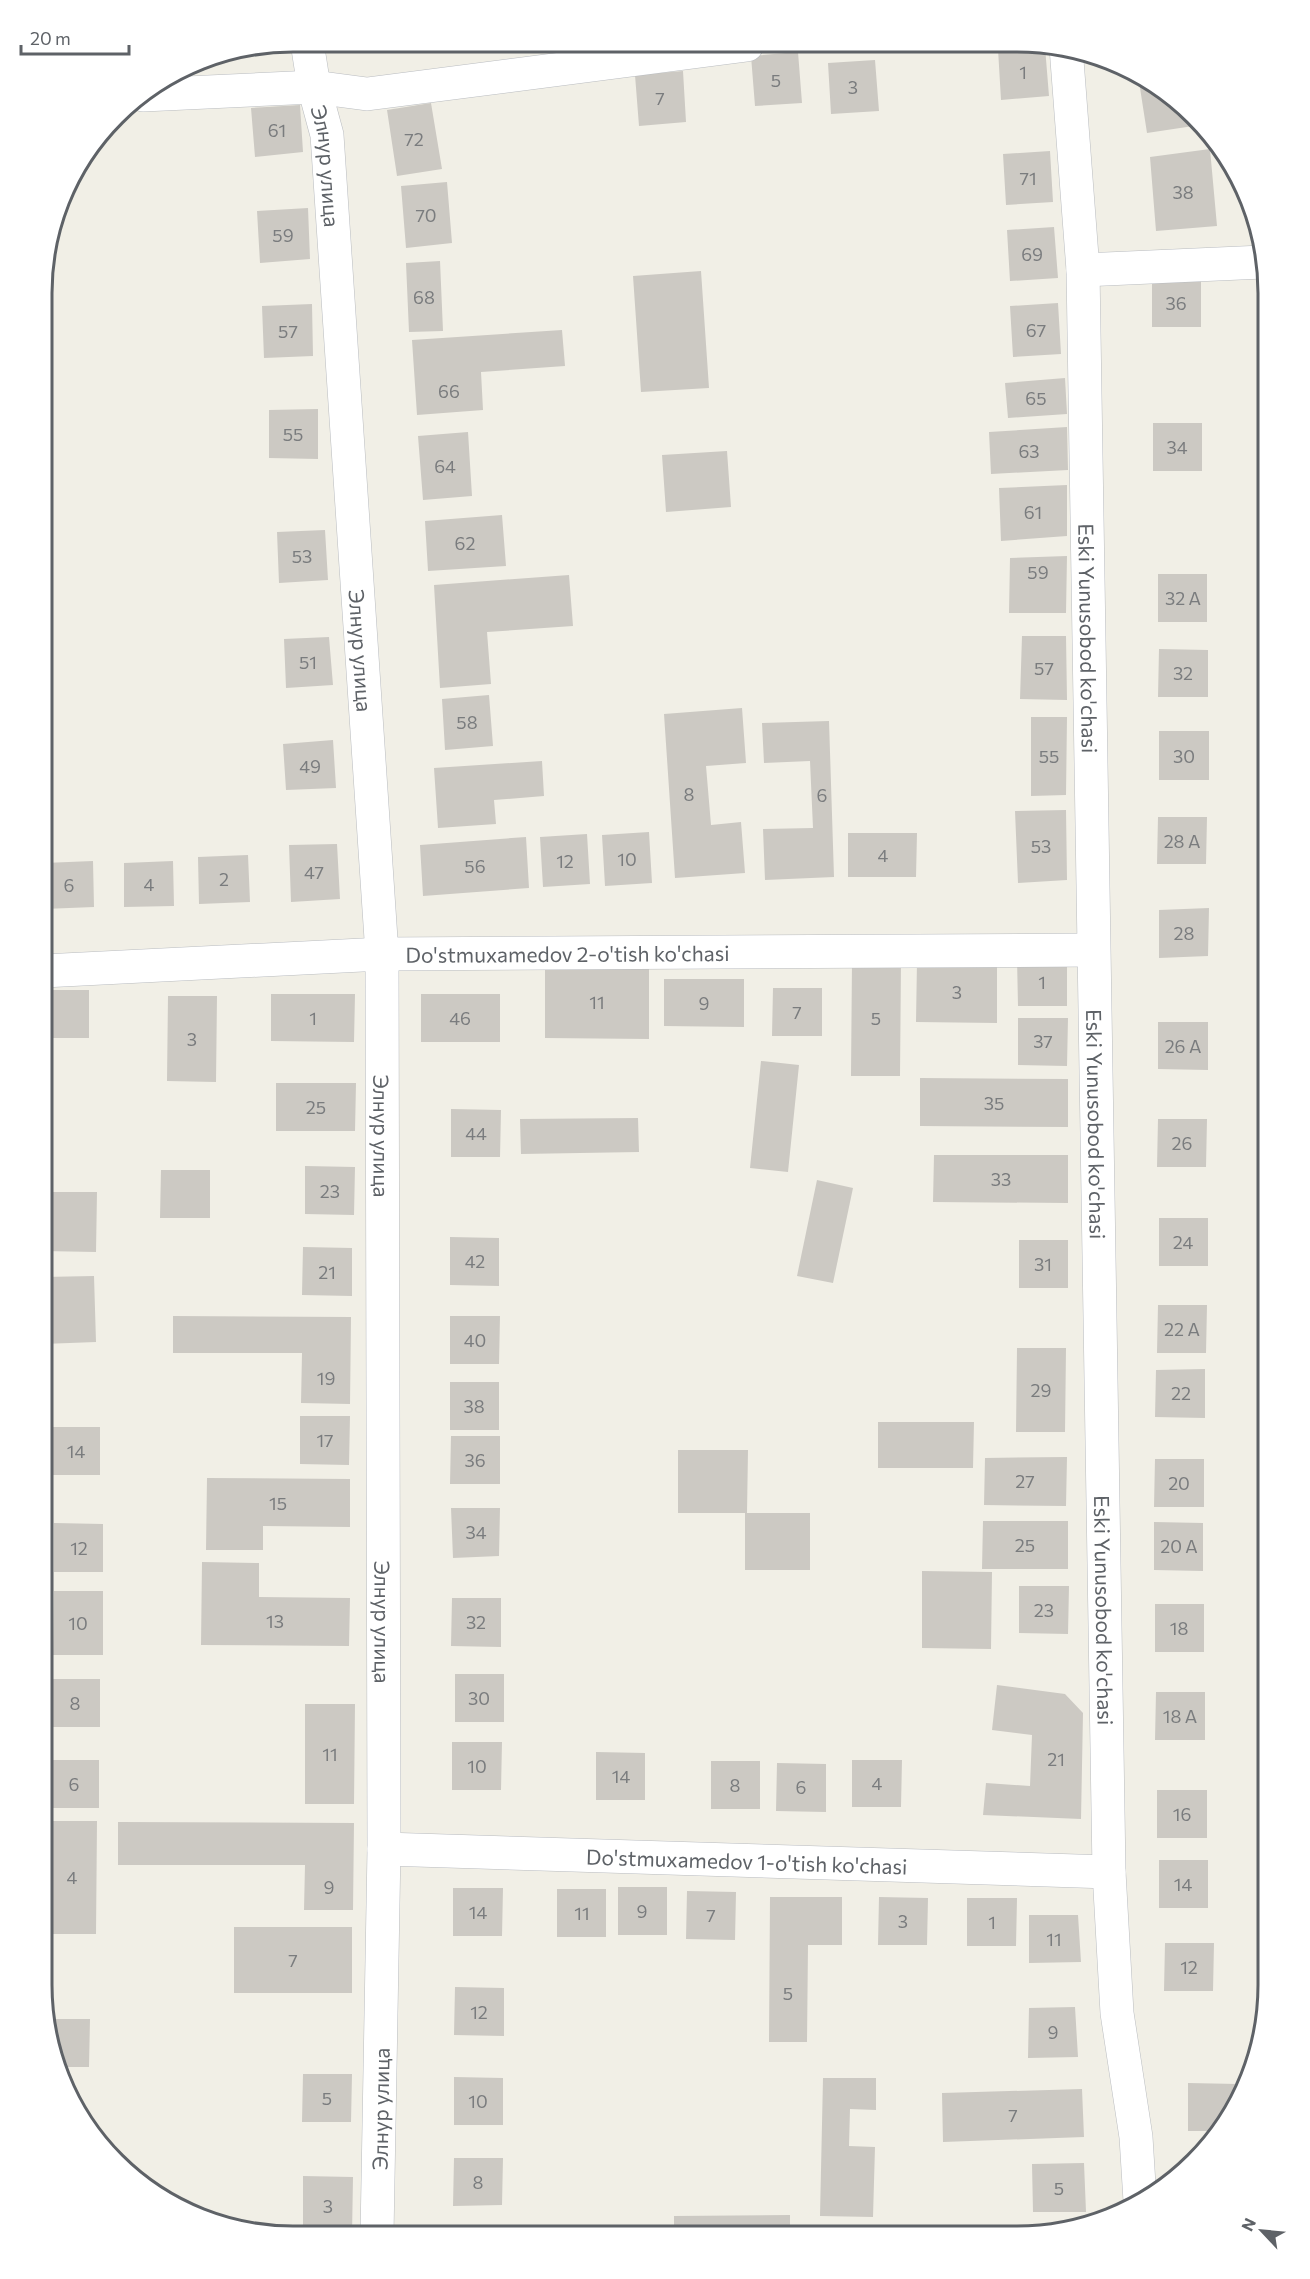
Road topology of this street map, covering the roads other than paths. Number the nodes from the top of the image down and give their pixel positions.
1 (309, 52) edge
2 (683, 52) edge
3 (1067, 58) edge
4 (314, 87) junction
5 (158, 94) edge
6 (1255, 262) edge
7 (1083, 270) junction
8 (1093, 950) junction
9 (382, 954) junction
10 (52, 971) edge
11 (384, 1849) junction
12 (1109, 1872) junction
13 (1139, 2192) edge
14 (377, 2226) edge

1 - 4 street, Элнур улица
2 - 4 street
3 - 7 street, Eski Yunusobod ko'chasi
4 - 5 street
4 - 9 street, Элнур улица
6 - 7 street
7 - 8 street, Eski Yunusobod ko'chasi
8 - 9 street, Do'stmuxamedov 2-o'tish ko'chasi
8 - 12 street, Eski Yunusobod ko'chasi
9 - 10 street, Do'stmuxamedov 2-o'tish ko'chasi
9 - 11 street, Элнур улица
11 - 12 street, Do'stmuxamedov 1-o'tish ko'chasi
11 - 14 street, Элнур улица
12 - 13 street, Eski Yunusobod ko'chasi

